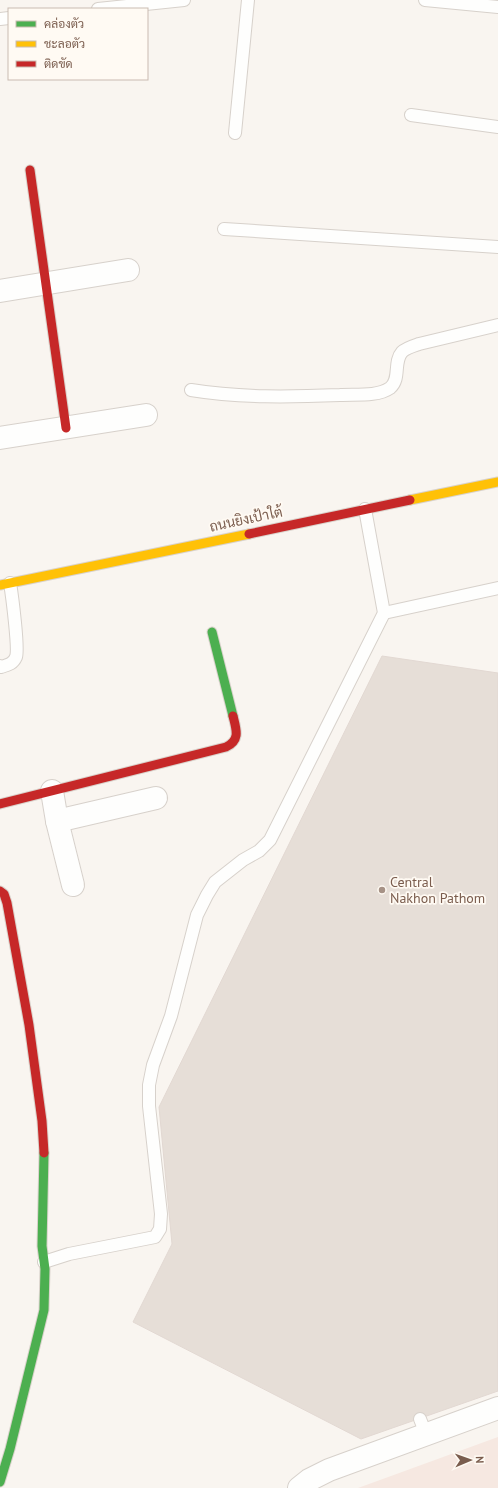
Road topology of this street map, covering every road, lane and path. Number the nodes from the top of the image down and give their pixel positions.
1 (184, 0) edge
2 (248, 0) edge
3 (425, 0) edge
4 (498, 7) edge
5 (108, 8) edge
6 (411, 115) dead end
7 (498, 127) edge
8 (235, 133) dead end
9 (30, 170) dead end
10 (224, 229) dead end
11 (498, 247) edge
12 (128, 270) dead end
13 (45, 284) junction
14 (0, 291) edge
15 (498, 325) edge
16 (191, 390) dead end
17 (146, 415) dead end
18 (66, 428) junction
19 (0, 438) edge
20 (498, 482) edge
21 (365, 509) junction
22 (5, 584) edge
23 (498, 588) edge
24 (384, 613) junction
25 (212, 632) dead end
26 (0, 666) edge
27 (52, 791) junction
28 (156, 798) dead end
29 (0, 804) edge
30 (57, 821) junction
31 (73, 885) dead end
32 (0, 891) edge
33 (44, 1262) junction
34 (498, 1395) edge
35 (498, 1408) edge
36 (422, 1425) junction
37 (0, 1482) edge
38 (299, 1488) edge

1 - 5 lane
2 - 8 lane
3 - 4 lane
6 - 7 lane
9 - 13 street
10 - 11 lane
12 - 13 street
13 - 14 street
13 - 18 street
15 - 16 lane
17 - 18 street
18 - 19 street
20 - 21 street, ถนนยิงเป้าใต้
21 - 22 street, ถนนยิงเป้าใต้
21 - 24 lane
22 - 26 lane
23 - 24 lane
24 - 33 lane
25 - 27 street
27 - 29 street
27 - 30 street
28 - 30 street
30 - 31 street
32 - 33 street
33 - 37 street
34 - 36 street
35 - 36 street
36 - 38 street

